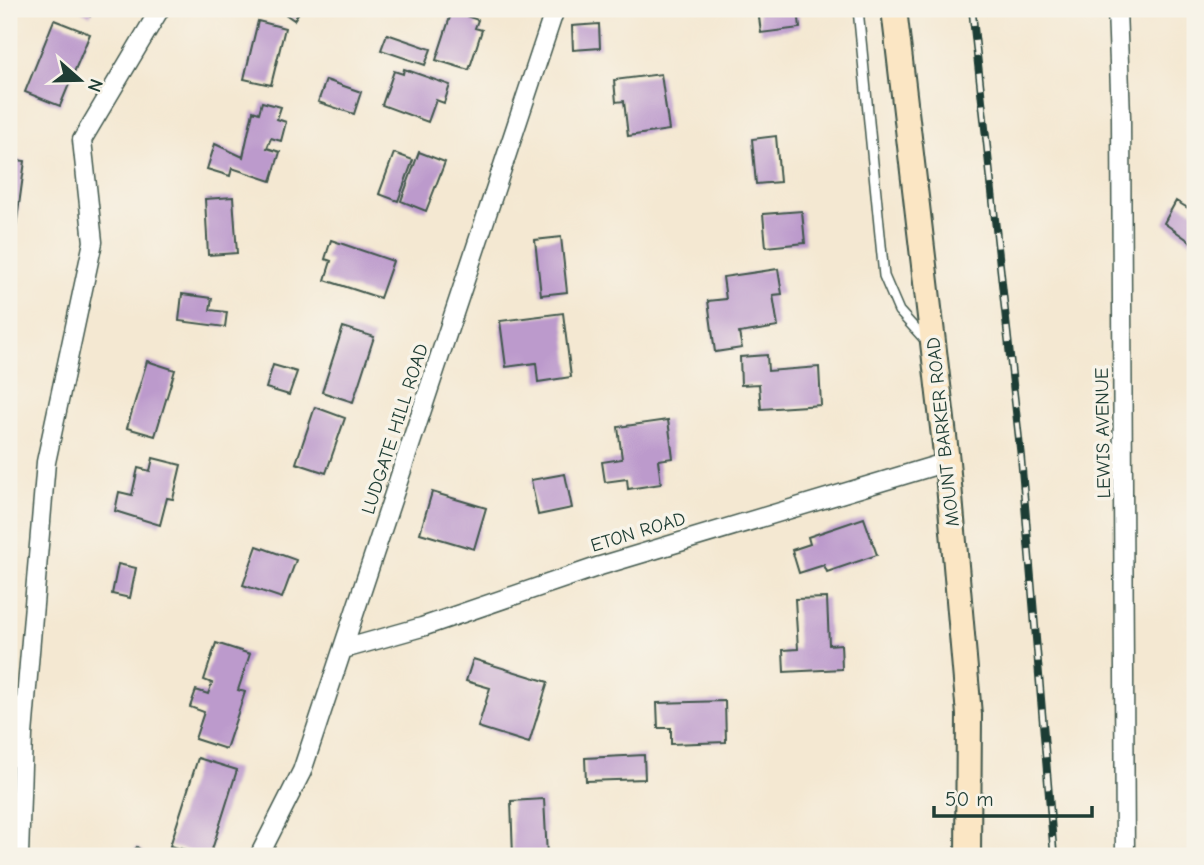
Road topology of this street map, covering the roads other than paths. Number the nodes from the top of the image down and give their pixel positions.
1 (160, 9) edge
2 (555, 9) edge
3 (858, 9) edge
4 (894, 9) edge
5 (1117, 9) edge
6 (934, 351) junction
7 (947, 461) junction
8 (344, 649) junction
9 (19, 856) edge
10 (259, 856) edge
11 (968, 856) edge
12 (1125, 856) edge

1 - 9 street
2 - 8 street, LUDGATE HILL ROAD
3 - 6 lane
4 - 6 main road, MOUNT BARKER ROAD
5 - 12 street, LEWIS AVENUE
6 - 7 main road, MOUNT BARKER ROAD
7 - 8 street, ETON ROAD
7 - 11 main road, MOUNT BARKER ROAD
8 - 10 street, LUDGATE HILL ROAD

